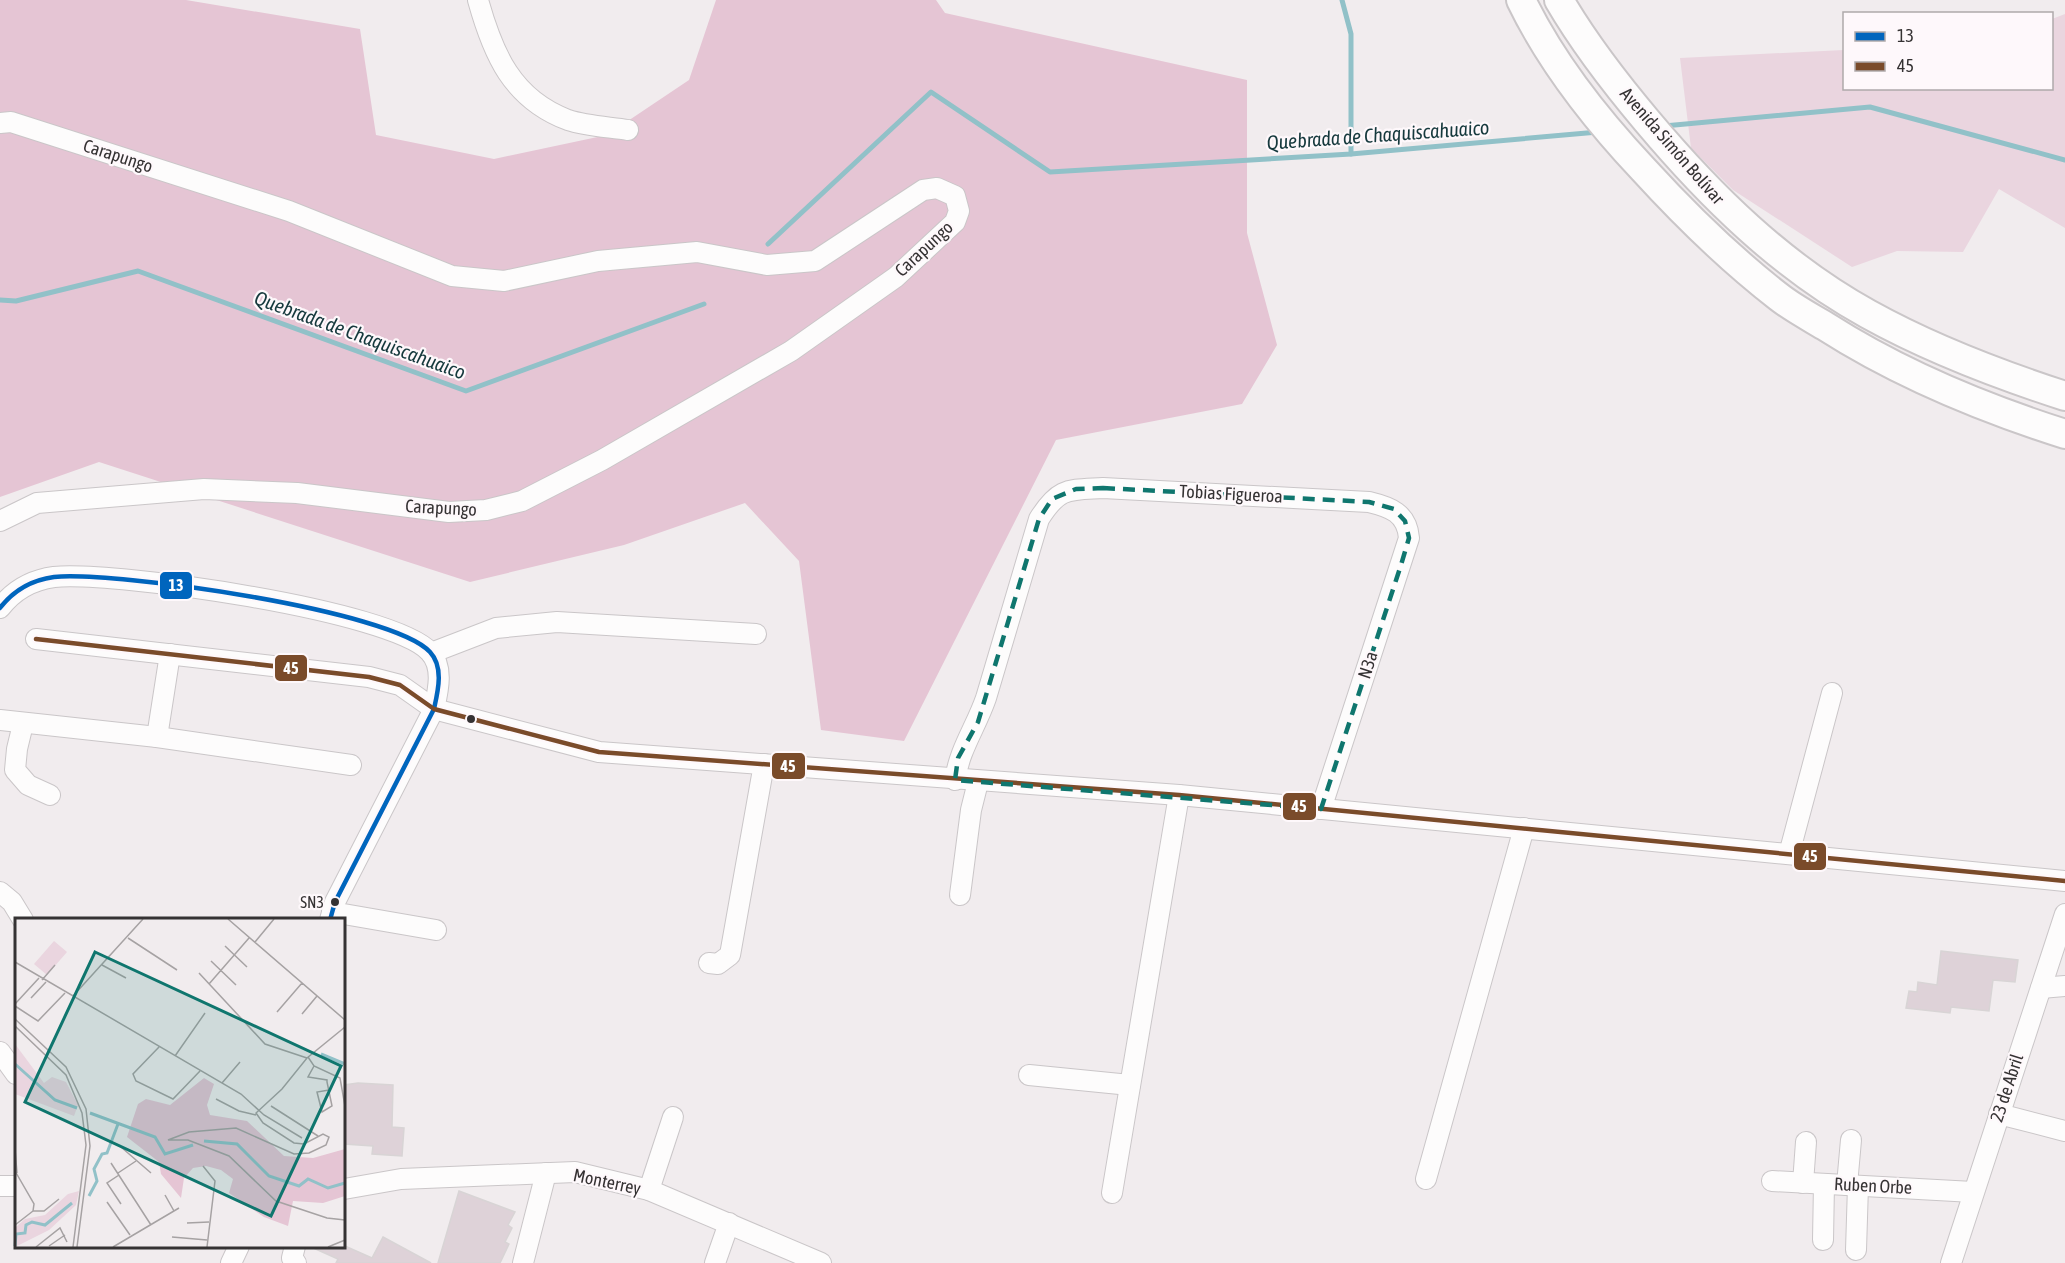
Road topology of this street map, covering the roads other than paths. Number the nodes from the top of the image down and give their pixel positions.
1 (478, 0) edge
2 (1521, 0) edge
3 (1559, 0) edge
4 (0, 123) edge
5 (628, 130) dead end
6 (2065, 396) edge
7 (2065, 434) edge
8 (0, 521) edge
9 (1405, 521) joint
10 (0, 608) edge
11 (756, 634) dead end
12 (36, 639) dead end
13 (431, 653) junction
14 (170, 654) junction
15 (1832, 693) dead end
16 (434, 709) junction
17 (0, 720) edge
18 (23, 724) junction
19 (157, 737) junction
20 (765, 764) junction
21 (351, 765) dead end
22 (955, 780) junction
23 (978, 782) junction
24 (50, 795) dead end
25 (1179, 795) junction
26 (1321, 809) junction
27 (1524, 828) junction
28 (1789, 854) junction
29 (2065, 881) edge
30 (0, 892) edge
31 (960, 895) dead end
32 (2065, 914) edge
33 (331, 916) edge
34 (21, 918) edge
35 (436, 930) dead end
36 (709, 963) dead end
37 (2065, 986) edge
38 (2041, 988) junction
39 (1029, 1075) dead end
40 (1130, 1085) junction
41 (1999, 1114) junction
42 (673, 1117) dead end
43 (2065, 1131) edge
44 (1851, 1140) dead end
45 (1806, 1142) dead end
46 (546, 1173) junction
47 (1426, 1179) dead end
48 (1772, 1181) dead end
49 (1803, 1183) junction
50 (1824, 1184) junction
51 (1853, 1185) junction
52 (345, 1190) edge
53 (650, 1190) junction
54 (1973, 1192) junction
55 (1112, 1193) dead end
56 (729, 1223) junction
57 (1822, 1240) dead end
58 (238, 1248) edge
59 (294, 1248) edge
60 (1856, 1250) dead end
61 (231, 1263) edge
62 (296, 1263) edge
63 (523, 1263) edge
64 (715, 1263) edge
65 (821, 1263) edge
66 (1951, 1263) edge

1 - 5 street
2 - 7 highway, Avenida Simón Bolívar
3 - 6 highway, Avenida Simón Bolívar
4 - 8 street, Carapungo
9 - 22 street, Tobias Figueroa
9 - 26 street, N3a
10 - 13 street
11 - 13 street
12 - 14 street
13 - 16 street
14 - 16 street
14 - 19 street
15 - 28 street
16 - 20 street
16 - 33 street
17 - 18 street
18 - 19 street
18 - 24 street
19 - 21 street
20 - 22 street
20 - 36 street
22 - 23 street
23 - 25 street
23 - 31 street
25 - 26 street
25 - 40 street
26 - 27 street
27 - 28 street
27 - 47 street
28 - 29 street
30 - 34 street
32 - 38 street, 23 de Abril
33 - 35 street
37 - 38 street
38 - 41 street, 23 de Abril
39 - 40 street
40 - 55 street
41 - 43 street
41 - 54 street, 23 de Abril
42 - 53 street
44 - 51 street
45 - 49 street
46 - 52 street, Monterrey
46 - 53 street, Monterrey
46 - 63 street
48 - 49 street, Ruben Orbe
49 - 50 street, Ruben Orbe
50 - 51 street, Ruben Orbe
50 - 57 street
51 - 54 street, Ruben Orbe
51 - 60 street
53 - 56 street, Monterrey
54 - 66 street, 23 de Abril
56 - 64 street
56 - 65 street, Monterrey
58 - 61 street
59 - 62 street

